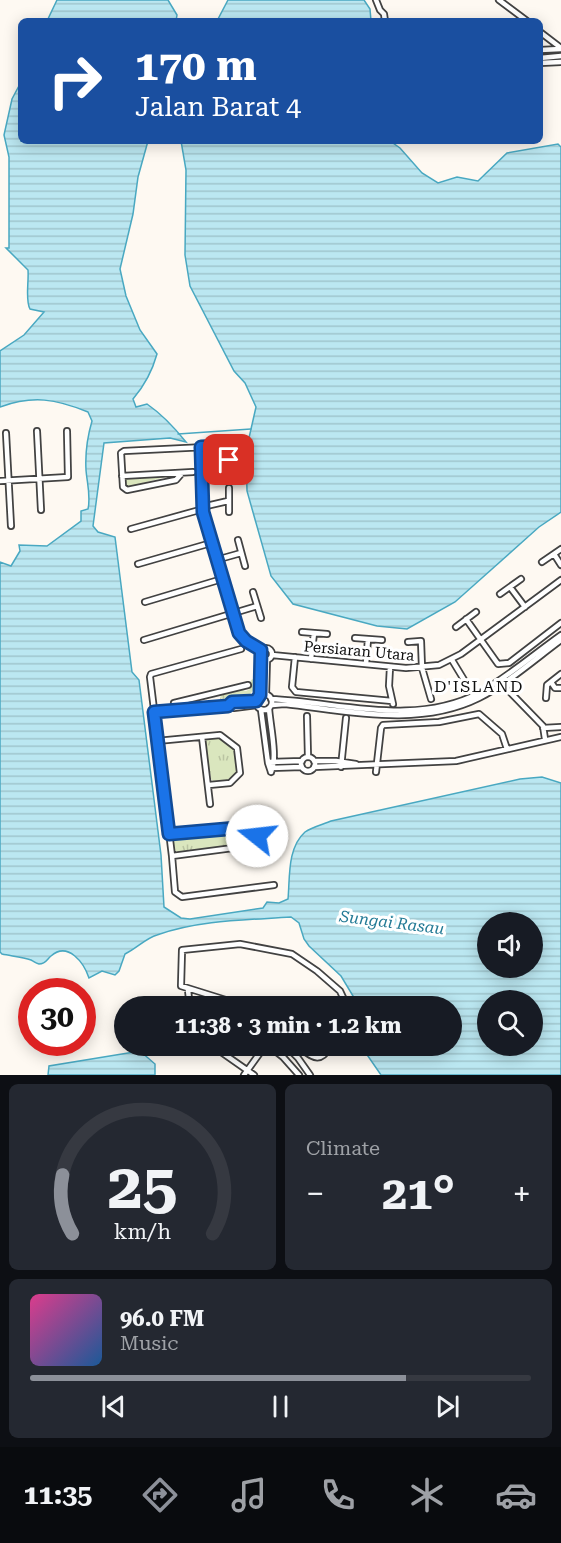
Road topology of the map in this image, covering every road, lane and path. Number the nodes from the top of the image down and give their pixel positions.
1 (375, 0) edge
2 (499, 0) edge
3 (385, 18) edge
4 (523, 18) edge
5 (543, 34) edge
6 (561, 49) edge
7 (543, 50) edge
8 (561, 57) edge
9 (543, 58) edge
10 (561, 62) edge
11 (543, 63) edge
12 (37, 431) dead end
13 (67, 431) dead end
14 (6, 433) dead end
15 (201, 447) junction
16 (229, 460) dead end
17 (193, 472) dead end
18 (182, 473) junction
19 (122, 476) junction
20 (39, 479) junction
21 (9, 480) junction
22 (0, 481) edge
23 (228, 488) dead end
24 (228, 501) junction
25 (203, 508) junction
26 (40, 510) dead end
27 (229, 512) dead end
28 (11, 526) dead end
29 (131, 529) dead end
30 (238, 540) dead end
31 (211, 543) junction
32 (561, 549) edge
33 (241, 553) junction
34 (554, 555) junction
35 (216, 560) junction
36 (542, 562) dead end
37 (138, 564) dead end
38 (561, 565) edge
39 (245, 566) dead end
40 (222, 579) junction
41 (520, 579) dead end
42 (561, 580) edge
43 (510, 587) junction
44 (254, 592) dead end
45 (500, 594) dead end
46 (144, 602) dead end
47 (257, 606) junction
48 (525, 607) junction
49 (476, 612) dead end
50 (233, 613) junction
51 (261, 618) dead end
52 (466, 619) junction
53 (561, 623) edge
54 (456, 627) dead end
55 (302, 632) dead end
56 (314, 633) junction
57 (327, 634) dead end
58 (561, 634) edge
59 (355, 638) dead end
60 (368, 639) junction
61 (144, 640) dead end
62 (382, 640) dead end
63 (481, 640) junction
64 (561, 640) edge
65 (408, 642) dead end
66 (241, 649) dead end
67 (261, 650) junction
68 (272, 655) junction
69 (295, 657) junction
70 (265, 658) junction
71 (311, 659) junction
72 (452, 660) junction
73 (366, 664) junction
74 (390, 667) junction
75 (422, 668) junction
76 (561, 674) edge
77 (551, 682) junction
78 (248, 685) dead end
79 (469, 688) dead end
80 (561, 688) edge
81 (509, 691) dead end
82 (215, 693) junction
83 (263, 695) junction
84 (546, 698) dead end
85 (271, 699) junction
86 (431, 699) dead end
87 (174, 703) dead end
88 (258, 705) junction
89 (218, 707) junction
90 (270, 707) junction
91 (154, 712) junction
92 (307, 716) dead end
93 (346, 718) dead end
94 (561, 727) edge
95 (543, 728) junction
96 (202, 737) junction
97 (561, 737) edge
98 (545, 739) junction
99 (157, 741) junction
100 (507, 750) junction
101 (308, 757) junction
102 (314, 761) junction
103 (302, 764) junction
104 (341, 764) junction
105 (271, 765) junction
106 (377, 765) junction
107 (314, 767) junction
108 (376, 772) dead end
109 (209, 785) junction
110 (210, 804) dead end
111 (169, 834) junction
112 (256, 845) junction
113 (270, 845) dead end
114 (172, 856) junction
115 (274, 885) dead end
116 (188, 990) junction
117 (199, 992) junction
118 (189, 996) edge
119 (196, 996) edge
120 (212, 996) edge
121 (342, 996) edge
122 (228, 1056) edge
123 (259, 1056) edge
124 (283, 1056) edge
125 (296, 1056) edge
126 (248, 1070) junction
127 (244, 1075) edge
128 (254, 1075) edge
129 (298, 1075) edge
130 (310, 1075) edge

1 - 3 street
2 - 4 street
5 - 6 street
6 - 7 street
8 - 9 street
10 - 11 street
12 - 20 street
13 - 20 street
14 - 21 street
15 - 16 street
15 - 19 street
15 - 25 street
17 - 18 street
18 - 19 street
18 - 19 street
20 - 21 street
20 - 26 street
21 - 22 street
21 - 28 street
23 - 24 street
24 - 25 street
24 - 27 street
25 - 29 street
25 - 31 street
30 - 33 street
31 - 35 street
31 - 37 street
32 - 34 street
33 - 35 street
33 - 39 street
34 - 36 street
34 - 38 street
35 - 40 street
40 - 46 street
40 - 50 street
41 - 43 street
42 - 48 street, Persiaran Utara
43 - 45 street
43 - 48 street
44 - 47 street
47 - 50 street
47 - 51 street
48 - 63 street, Persiaran Utara
49 - 52 street
50 - 61 street
50 - 67 street
52 - 54 street
52 - 63 street
53 - 63 street
55 - 56 street
56 - 57 street
56 - 71 street
58 - 85 street
59 - 60 street
60 - 62 street
60 - 73 street
63 - 72 street, Persiaran Utara
64 - 90 street
65 - 75 street
66 - 91 street
67 - 68 street, Persiaran Utara
67 - 70 street
68 - 69 street, Persiaran Utara
68 - 70 street
69 - 71 street, Persiaran Utara
69 - 74 street
70 - 83 street
71 - 73 street, Persiaran Utara
72 - 75 street, Persiaran Utara
72 - 79 street
73 - 74 street, Persiaran Utara
74 - 75 street, Persiaran Utara
75 - 86 street
76 - 77 street
77 - 80 street
77 - 84 street
78 - 82 street
81 - 95 street
82 - 87 street
82 - 89 street
83 - 85 street
83 - 88 street
85 - 90 street
88 - 89 street
88 - 90 street
88 - 105 street
89 - 91 street
90 - 105 street
91 - 99 street
92 - 101 street
93 - 104 street
94 - 95 street
95 - 98 street
96 - 99 street
96 - 109 street
96 - 109 street
97 - 98 street
98 - 100 street
99 - 111 street
100 - 106 street
100 - 106 street
101 - 102 street
101 - 103 street
102 - 104 street
102 - 107 street
103 - 105 street
103 - 107 street
104 - 106 street
104 - 107 street
106 - 108 street
109 - 110 street
111 - 112 street
111 - 114 street
112 - 113 street
112 - 114 street
114 - 115 street
116 - 117 street
116 - 118 street
116 - 121 street
117 - 119 street
117 - 120 street
122 - 126 street
123 - 126 street
124 - 129 street
125 - 130 street
126 - 127 street
126 - 128 street

